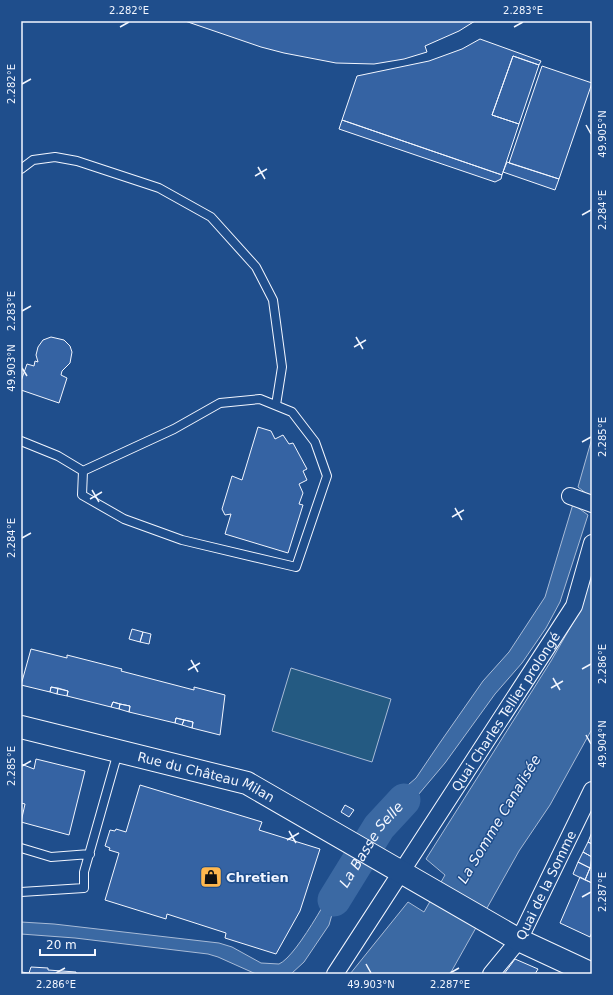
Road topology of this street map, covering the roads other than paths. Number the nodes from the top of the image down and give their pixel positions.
1 (21, 169) edge
2 (276, 405) junction
3 (21, 441) edge
4 (84, 470) junction
5 (570, 496) dead end
6 (592, 504) edge
7 (592, 544) edge
8 (21, 727) edge
9 (118, 751) junction
10 (592, 790) edge
11 (21, 848) edge
12 (90, 854) junction
13 (402, 872) junction
14 (21, 892) edge
15 (519, 940) junction
16 (335, 974) edge
17 (491, 974) edge
18 (592, 974) edge

1 - 2 lane
2 - 4 lane
2 - 4 lane
3 - 4 lane
5 - 6 street
7 - 13 street, Quai Charles Tellier prolongé
8 - 9 street, Rue du Château Milan
9 - 12 lane
9 - 13 street, Rue du Château Milan
10 - 15 street, Quai de la Somme
11 - 12 lane
12 - 14 lane
13 - 15 street, Rue du Château Milan
13 - 16 street, Quai Charles Tellier prolongé
15 - 17 street, Quai de la Somme
15 - 18 street, Rue du Château Milan

